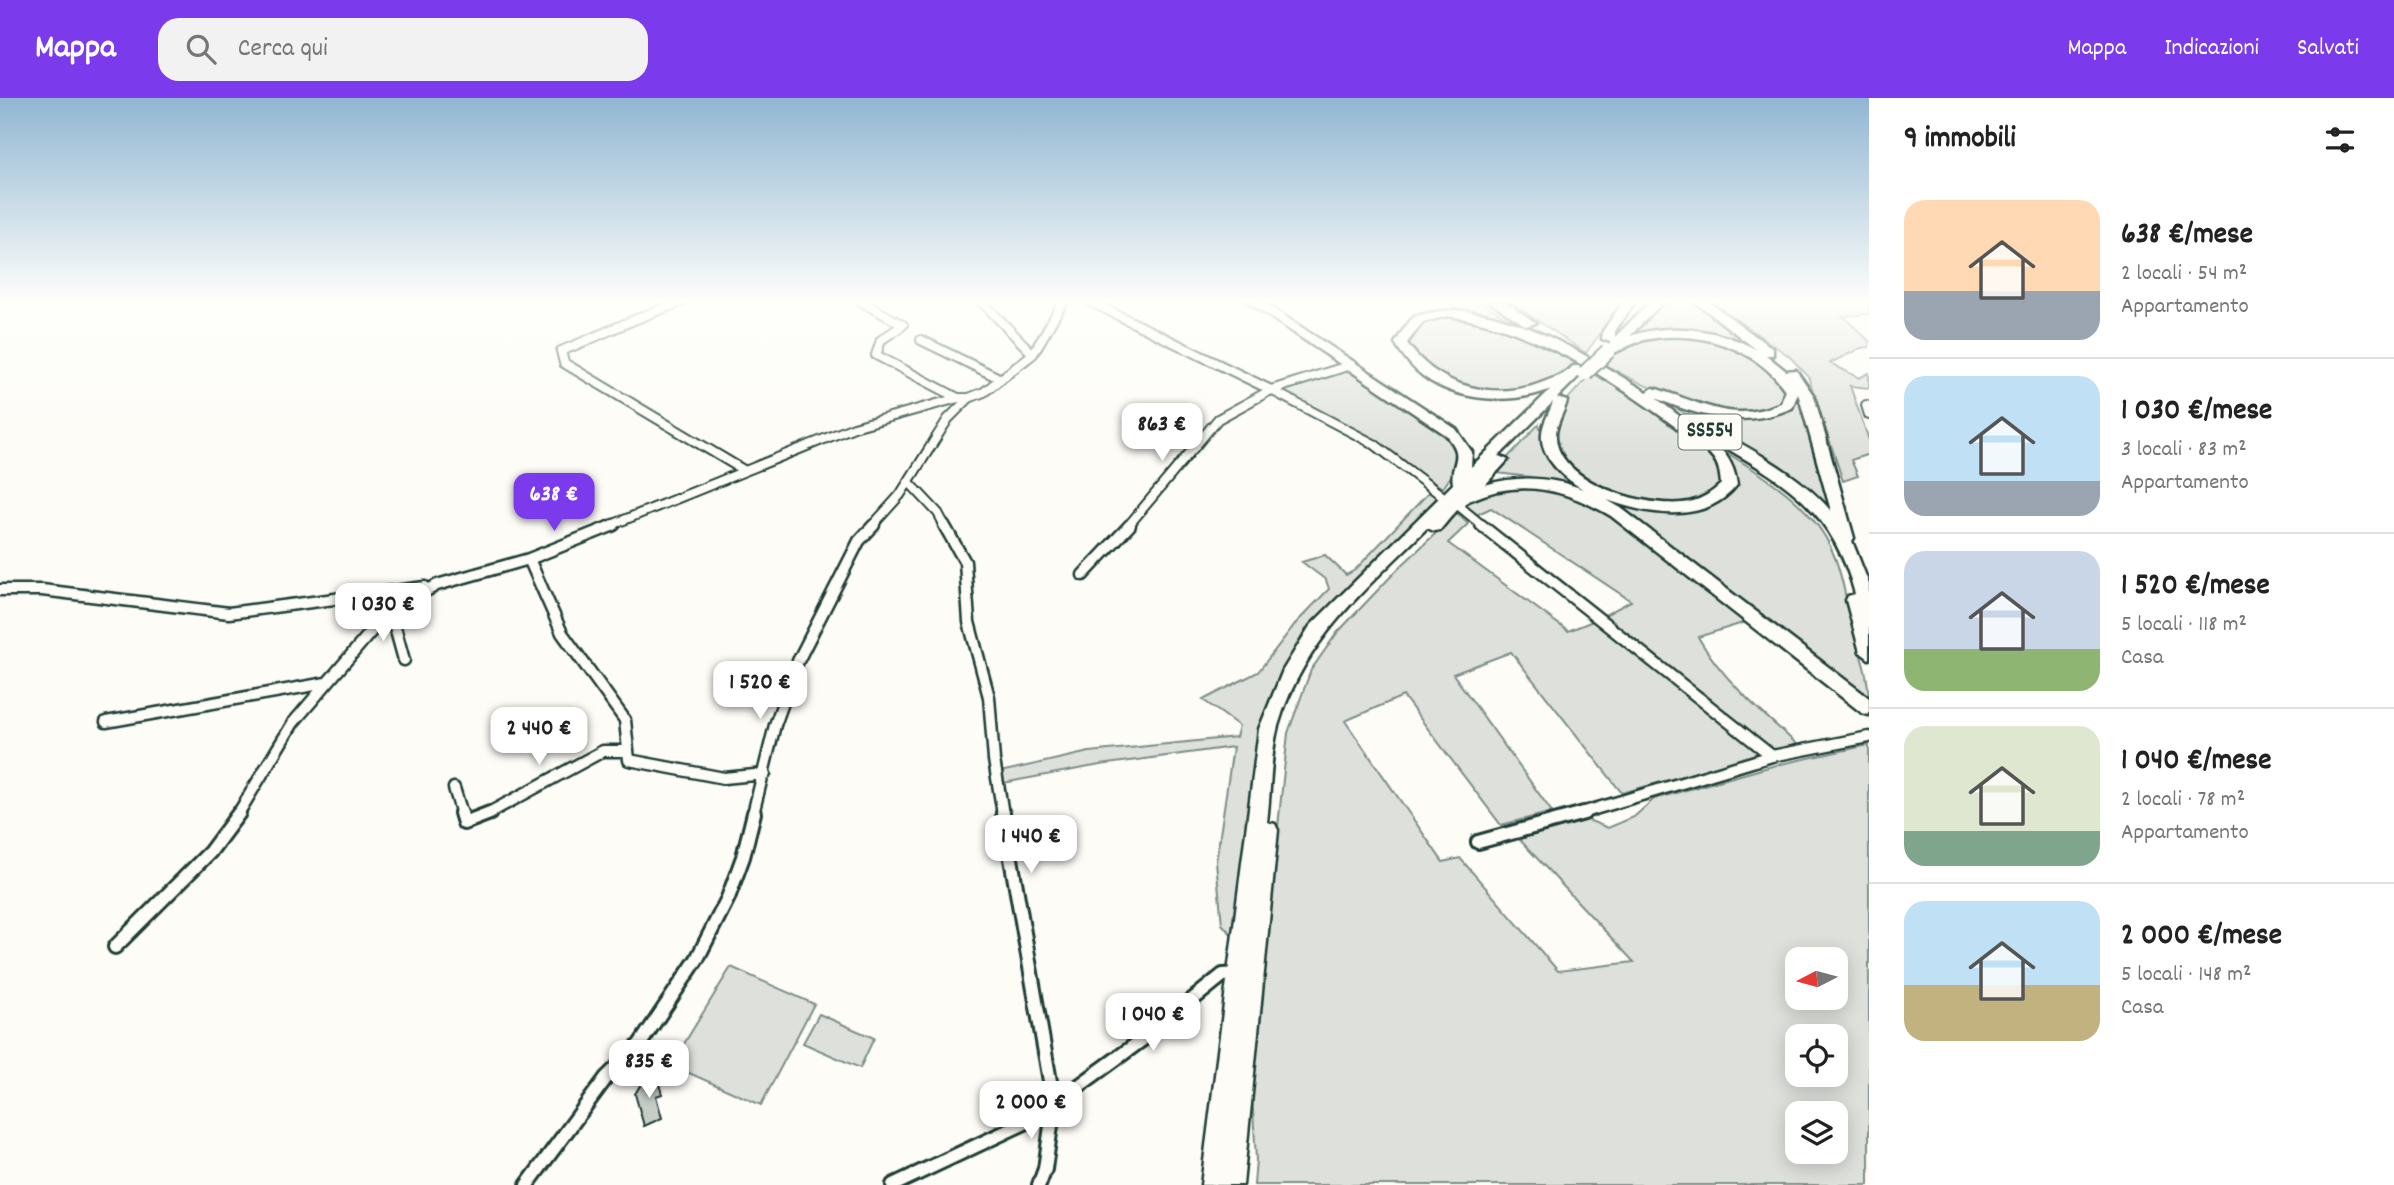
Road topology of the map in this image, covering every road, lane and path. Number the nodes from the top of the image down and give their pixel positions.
1 (561, 353) edge
2 (877, 353) edge
3 (947, 353) edge
4 (1195, 353) edge
5 (1331, 353) edge
6 (1406, 353) edge
7 (1570, 353) edge
8 (1581, 353) edge
9 (1599, 353) edge
10 (1752, 353) edge
11 (1769, 353) edge
12 (1033, 354) edge
13 (1350, 365) junction
14 (1582, 371) junction
15 (1615, 374) junction
16 (1001, 379) junction
17 (1271, 390) junction
18 (964, 398) junction
19 (1560, 401) junction
20 (1869, 406) edge
21 (1664, 409) junction
22 (1869, 415) edge
23 (745, 471) junction
24 (909, 482) junction
25 (1441, 495) dead end
26 (1462, 496) junction
27 (1850, 551) junction
28 (529, 559) junction
29 (1083, 575) dead end
30 (429, 589) junction
31 (0, 590) edge
32 (387, 613) junction
33 (1869, 614) edge
34 (1869, 652) edge
35 (404, 660) dead end
36 (327, 683) junction
37 (1869, 708) edge
38 (106, 722) dead end
39 (1869, 737) edge
40 (625, 751) junction
41 (1772, 756) junction
42 (765, 774) junction
43 (454, 788) dead end
44 (1478, 842) dead end
45 (115, 947) dead end
46 (1239, 974) junction
47 (1054, 1104) junction
48 (527, 1185) edge
49 (893, 1185) edge
50 (1039, 1185) edge
51 (1214, 1185) edge
52 (1230, 1185) edge

1 - 23 street
2 - 18 street
3 - 16 street
4 - 17 street
5 - 13 highway
6 - 14 highway
7 - 21 highway, SS554
8 - 15 highway, SS554
9 - 14 highway, bridge
10 - 15 highway
11 - 27 highway
12 - 16 street
13 - 17 street
13 - 26 highway
14 - 19 highway
14 - 26 highway
15 - 27 highway, SS554
16 - 18 street
17 - 25 street
17 - 29 street
18 - 23 street
18 - 24 street
19 - 21 highway
19 - 26 highway
20 - 22 street
21 - 34 highway, SS554
23 - 28 street
24 - 42 street
24 - 47 street
26 - 37 highway
26 - 41 street
26 - 46 highway
26 - 52 highway
27 - 33 highway, SS554
28 - 30 street
28 - 40 street
30 - 31 street
30 - 32 street
32 - 35 street
32 - 36 street
36 - 38 street
36 - 45 street
39 - 41 street
40 - 42 street
40 - 43 street
41 - 44 street
42 - 48 street
46 - 47 street
46 - 51 highway
47 - 49 street
47 - 50 street

